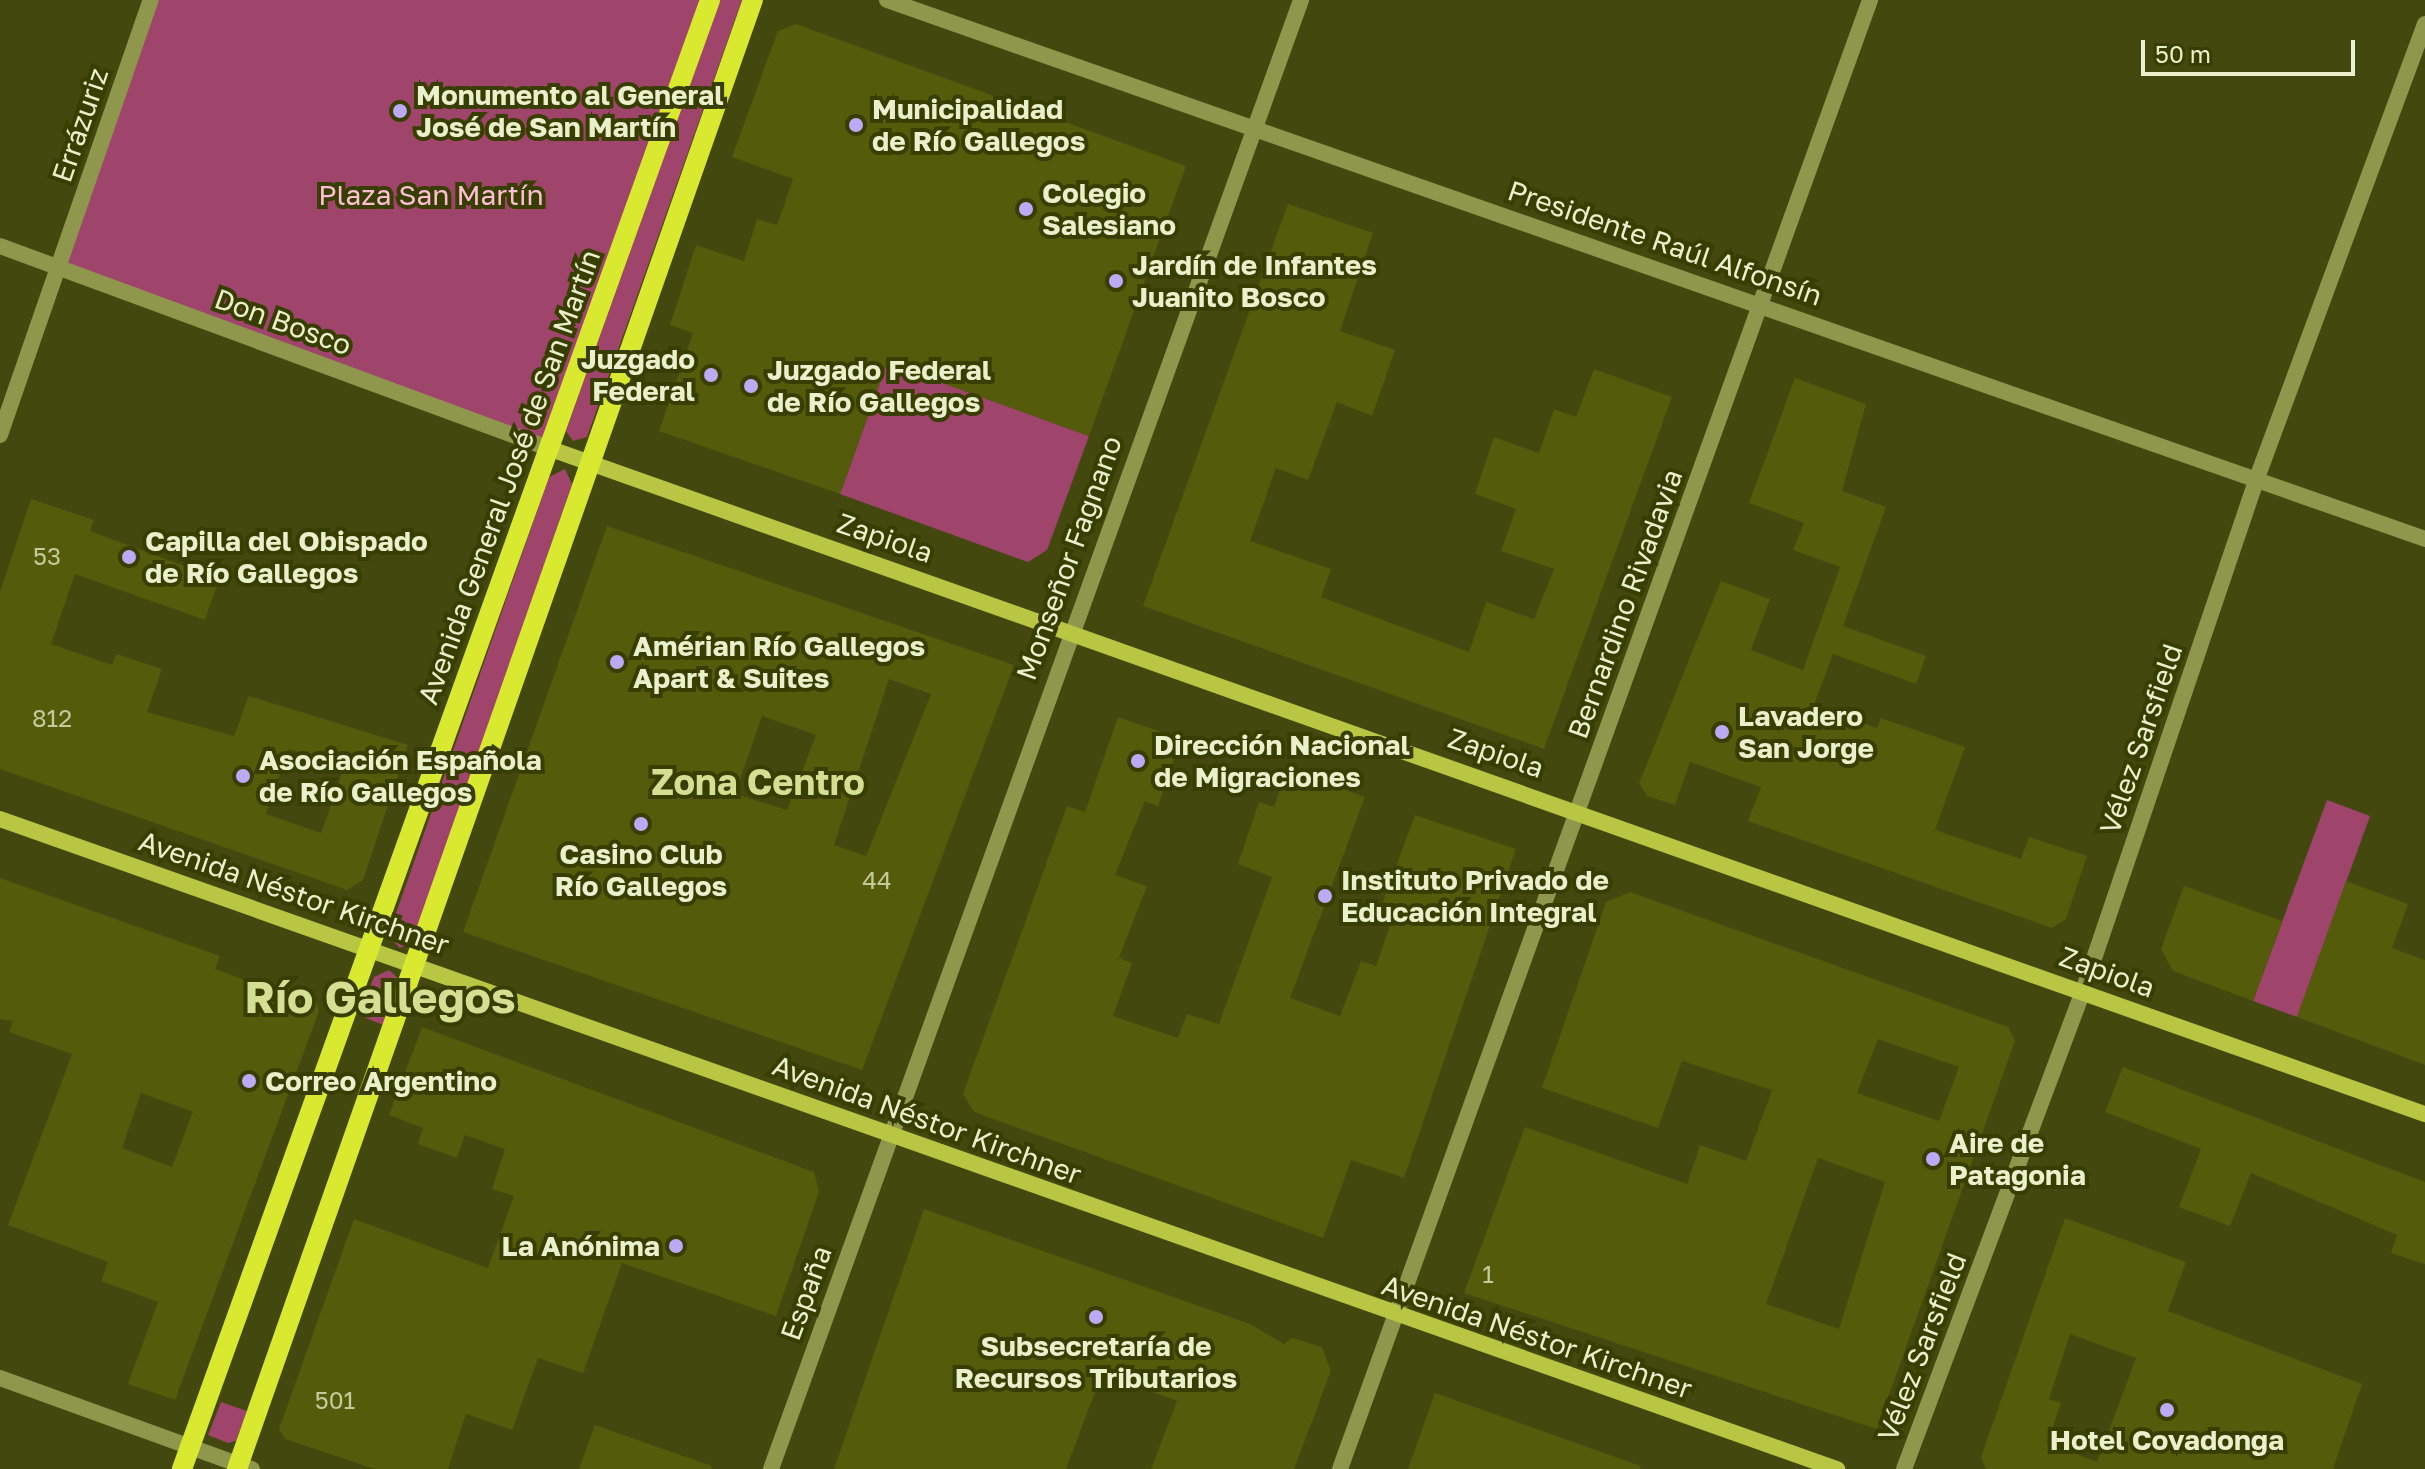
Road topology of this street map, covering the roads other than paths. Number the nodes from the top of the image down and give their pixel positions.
1 (151, 0) edge
2 (710, 0) edge
3 (753, 0) edge
4 (887, 0) edge
5 (1301, 0) edge
6 (1870, 0) edge
7 (2425, 24) edge
8 (1256, 129) junction
9 (0, 246) edge
10 (58, 267) junction
11 (1761, 304) junction
12 (0, 435) edge
13 (548, 448) junction
14 (591, 462) junction
15 (2257, 478) junction
16 (2425, 539) edge
17 (1070, 631) junction
18 (1578, 809) junction
19 (0, 819) edge
20 (371, 947) junction
21 (419, 964) junction
22 (2083, 991) junction
23 (2425, 1114) edge
24 (890, 1135) junction
25 (1395, 1315) junction
26 (0, 1378) edge
27 (190, 1447) junction
28 (243, 1467) edge
29 (182, 1469) edge
30 (771, 1469) edge
31 (1340, 1469) edge
32 (1837, 1469) edge
33 (1904, 1469) edge

1 - 10 street, Errázuriz
2 - 13 main road, Avenida General José de San Martín
3 - 14 main road
4 - 8 street, Presidente Raúl Alfonsín
5 - 8 street, Monseñor Fagnano
6 - 11 street, Bernardino Rivadavia
7 - 15 street, Vélez Sarsfield
8 - 11 street, Presidente Raúl Alfonsín
8 - 17 street, Monseñor Fagnano
9 - 10 street, Don Bosco
10 - 12 street, Errázuriz
10 - 13 street, Don Bosco
11 - 15 street, Presidente Raúl Alfonsín
11 - 18 street, Bernardino Rivadavia
13 - 14 street, Zapiola
13 - 20 main road, Avenida General José de San Martín
14 - 17 street, Zapiola
14 - 21 main road
15 - 16 street, Presidente Raúl Alfonsín
15 - 22 street, Vélez Sarsfield
17 - 18 street, Zapiola
17 - 24 street, Monseñor Fagnano
18 - 22 street, Zapiola
18 - 25 street, Bernardino Rivadavia
19 - 20 street, Avenida Néstor Kirchner
20 - 21 street, Avenida Néstor Kirchner
20 - 27 main road, Avenida General José de San Martín
21 - 24 street, Avenida Néstor Kirchner
21 - 28 main road
22 - 23 street, Zapiola
22 - 33 street, Vélez Sarsfield
24 - 25 street, Avenida Néstor Kirchner
24 - 30 street, España
25 - 31 street, Bernardino Rivadavia
25 - 32 street, Avenida Néstor Kirchner
26 - 27 street
27 - 28 street
27 - 29 main road, Avenida General José de San Martín

